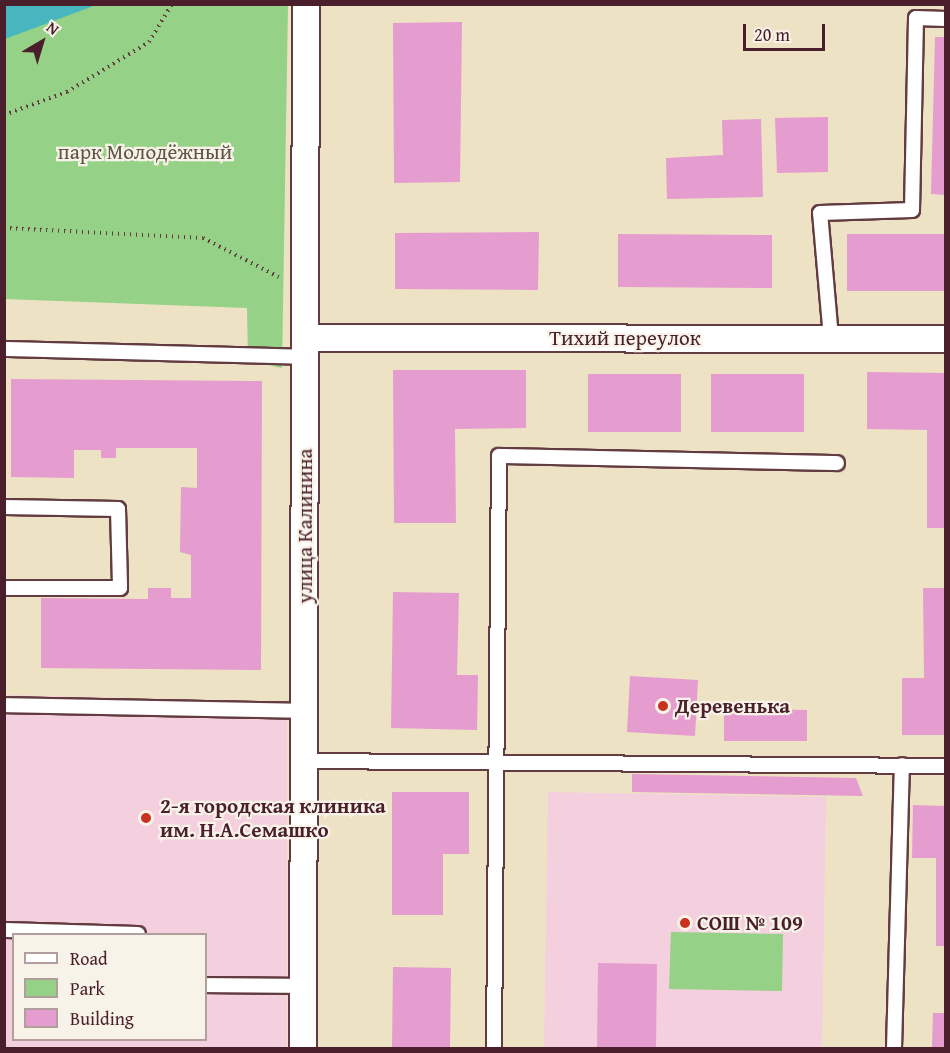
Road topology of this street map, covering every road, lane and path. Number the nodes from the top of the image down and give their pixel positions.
1 (172, 4) edge
2 (306, 4) edge
3 (945, 19) edge
4 (4, 115) edge
5 (4, 228) edge
6 (306, 291) junction
7 (831, 338) junction
8 (945, 339) edge
9 (305, 347) junction
10 (4, 349) edge
11 (837, 463) dead end
12 (4, 507) edge
13 (4, 588) edge
14 (4, 705) edge
15 (304, 711) junction
16 (496, 760) junction
17 (304, 761) junction
18 (902, 765) junction
19 (945, 765) edge
20 (4, 930) edge
21 (104, 933) edge
22 (207, 986) edge
23 (303, 986) junction
24 (303, 1048) edge
25 (494, 1048) edge
26 (894, 1048) edge

1 - 4 path
2 - 6 street, улица Калинина
3 - 7 lane
5 - 6 path
6 - 9 street, улица Калинина
7 - 8 street, Тихий переулок
7 - 9 street, Тихий переулок
9 - 10 lane
9 - 15 street, улица Калинина
11 - 16 lane
12 - 13 lane
14 - 15 lane
15 - 17 street, улица Калинина
16 - 17 lane
16 - 18 lane
16 - 25 lane
17 - 23 street, улица Калинина
18 - 19 lane
18 - 26 lane
20 - 21 lane
22 - 23 lane
23 - 24 street, улица Калинина

